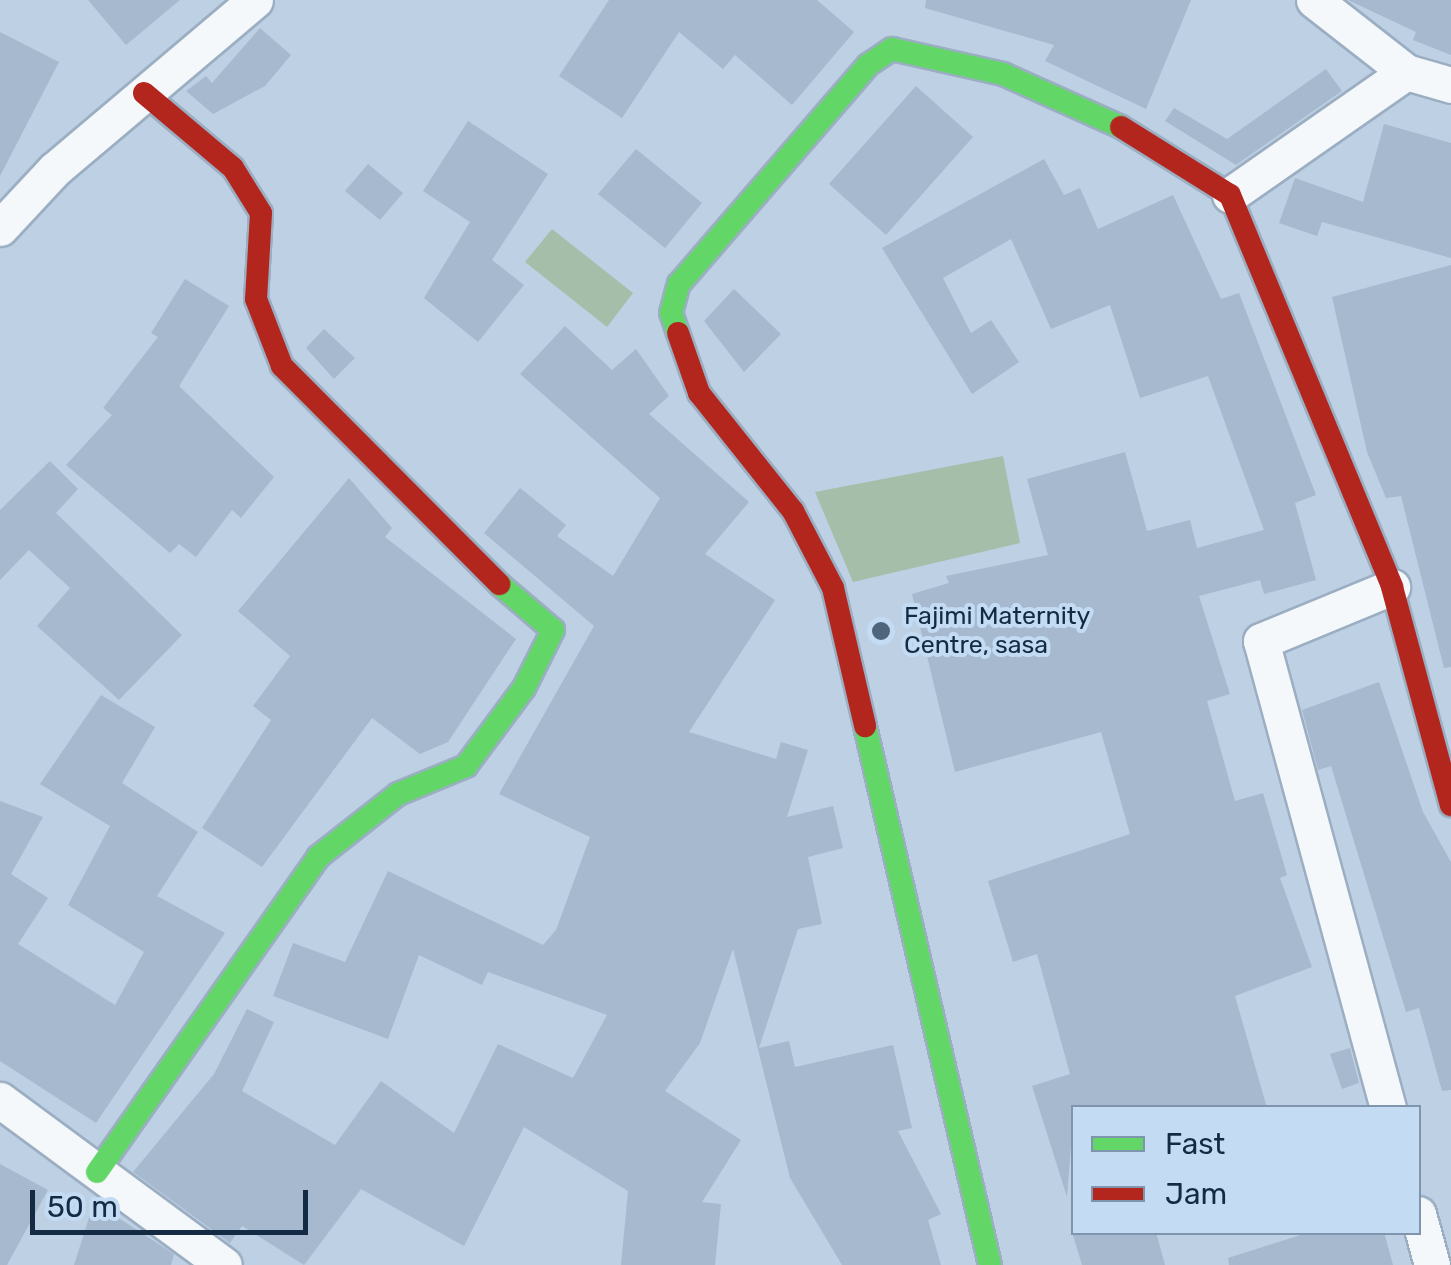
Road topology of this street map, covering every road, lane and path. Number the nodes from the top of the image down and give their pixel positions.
1 (254, 0) edge
2 (1314, 0) edge
3 (1406, 72) junction
4 (1451, 85) edge
5 (144, 94) junction
6 (1230, 196) junction
7 (5, 212) edge
8 (1392, 588) junction
9 (1451, 805) edge
10 (0, 1100) edge
11 (1387, 1105) edge
12 (97, 1172) junction
13 (1421, 1225) edge
14 (224, 1265) edge
15 (990, 1265) edge
16 (1432, 1265) edge

1 - 5 street
2 - 3 street
3 - 4 street
3 - 6 street
5 - 7 street
5 - 12 street
6 - 8 street
6 - 15 street
8 - 9 street
8 - 11 street
10 - 12 street
12 - 14 street
13 - 16 street

